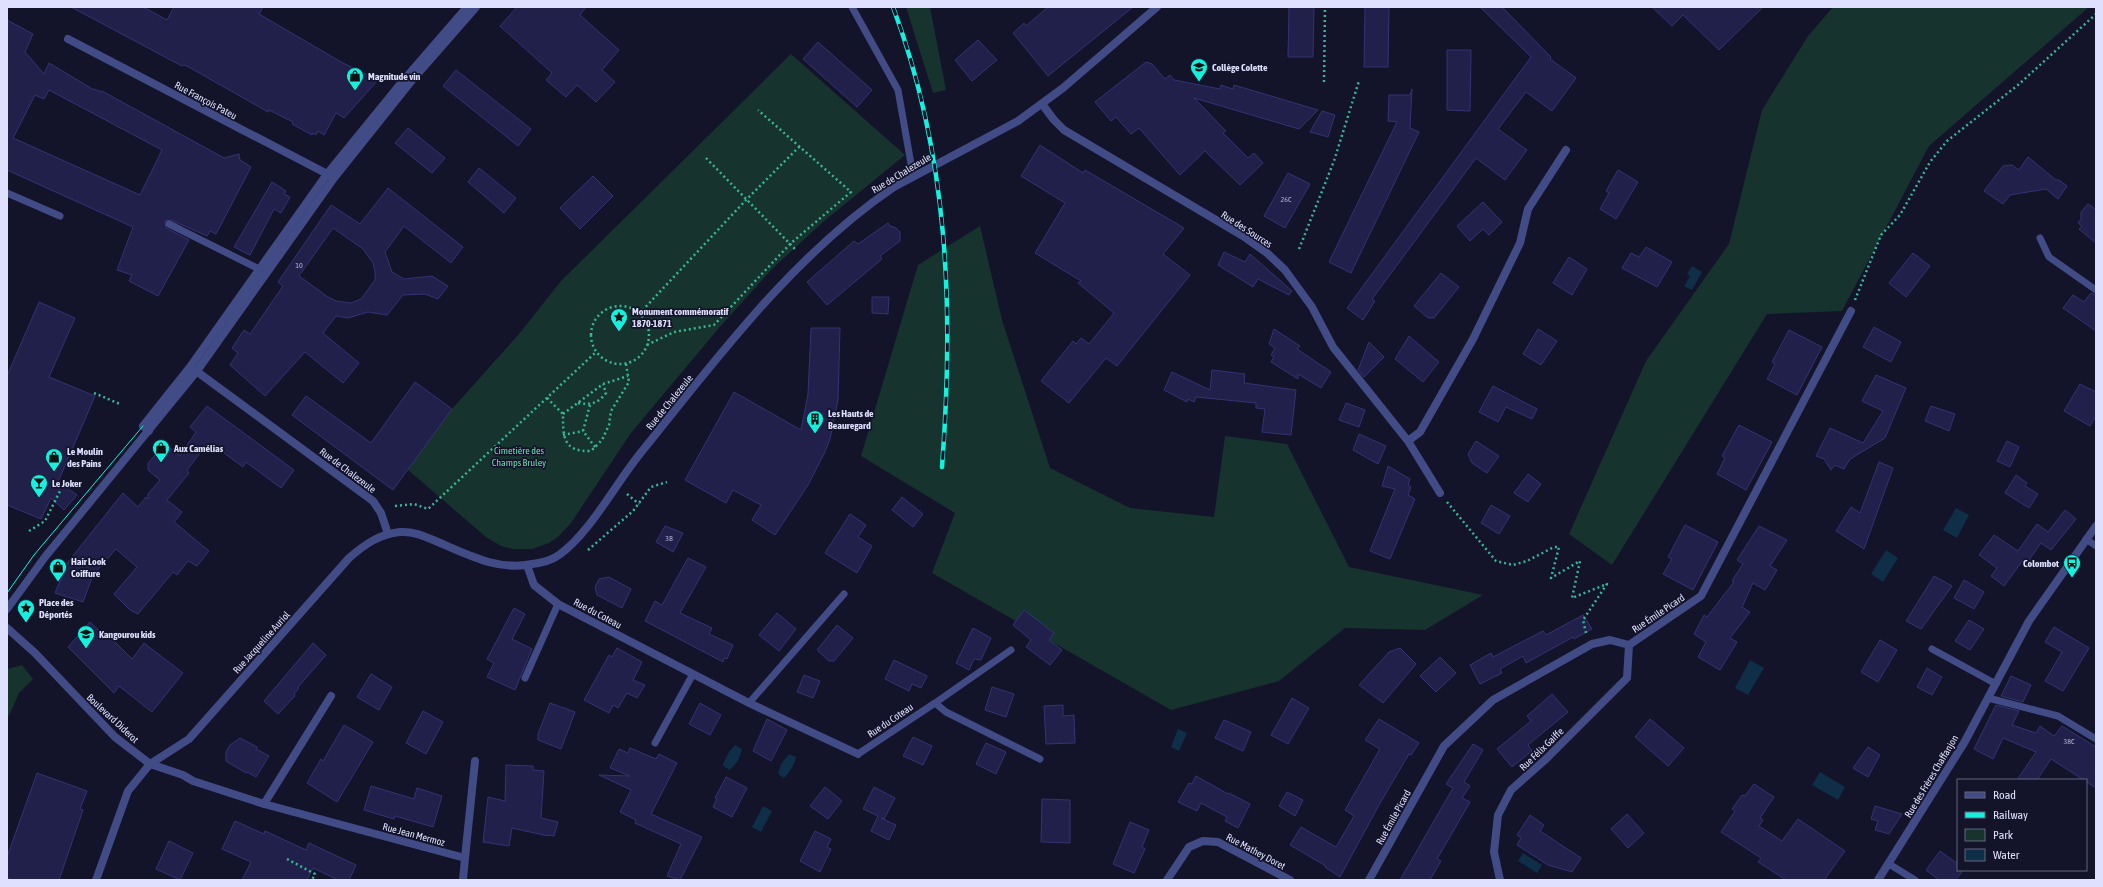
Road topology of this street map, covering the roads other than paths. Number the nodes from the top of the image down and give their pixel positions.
1 (467, 7) edge
2 (476, 7) edge
3 (852, 7) edge
4 (1154, 8) edge
5 (68, 39) dead end
6 (1042, 104) junction
7 (1566, 150) dead end
8 (913, 175) junction
9 (331, 176) junction
10 (7, 193) edge
11 (60, 216) dead end
12 (169, 224) dead end
13 (2040, 238) dead end
14 (259, 269) junction
15 (2096, 290) edge
16 (1851, 311) road end
17 (194, 369) junction
18 (1408, 441) junction
19 (1440, 493) road end
20 (2096, 526) edge
21 (388, 534) junction
22 (2086, 539) junction
23 (2096, 546) edge
24 (527, 565) junction
25 (844, 594) dead end
26 (558, 604) junction
27 (7, 609) edge
28 (7, 628) edge
29 (1629, 645) junction
30 (1932, 649) dead end
31 (1011, 650) dead end
32 (693, 674) junction
33 (525, 678) dead end
34 (1996, 684) junction
35 (331, 696) dead end
36 (1988, 698) junction
37 (749, 702) junction
38 (934, 703) junction
39 (2096, 739) edge
40 (655, 743) dead end
41 (858, 754) joint
42 (1040, 759) dead end
43 (475, 761) dead end
44 (150, 764) junction
45 (264, 804) junction
46 (465, 858) junction
47 (1889, 864) junction
48 (96, 880) edge
49 (463, 880) edge
50 (1167, 880) edge
51 (1290, 880) edge
52 (1369, 880) edge
53 (1500, 880) edge
54 (1878, 880) edge
55 (1915, 880) edge

1 - 9 street
2 - 9 street
3 - 8 lane
4 - 6 street, Rue de Chalezeule
5 - 9 street, Rue François Pateu
6 - 8 street, Rue de Chalezeule
6 - 18 street, Rue des Sources
7 - 18 street
8 - 24 street, Rue de Chalezeule
9 - 14 street
9 - 17 street
10 - 11 lane
12 - 14 lane
13 - 15 lane
14 - 17 street
16 - 29 street, Rue Émile Picard
17 - 21 street, Rue de Chalezeule
17 - 27 street
18 - 19 street, Rue des Sources
20 - 22 street, Rue des Frères Chaffanjon
21 - 24 street, Rue de Chalezeule
21 - 44 street, Rue Jacqueline Auriol
22 - 23 lane
22 - 34 street, Rue des Frères Chaffanjon
24 - 26 street, Rue du Coteau
25 - 37 lane
26 - 32 street, Rue du Coteau
26 - 33 lane, Rue du Coteau
28 - 44 street, Boulevard Diderot
29 - 52 street, Rue Émile Picard
29 - 53 street, Rue Félix Gaiffe
30 - 34 lane
31 - 38 lane, Rue du Coteau
32 - 37 street, Rue du Coteau
32 - 40 lane
34 - 36 street, Rue des Frères Chaffanjon
35 - 45 street
36 - 39 lane
36 - 47 street, Rue des Frères Chaffanjon
37 - 41 street, Rue du Coteau
38 - 41 lane, Rue du Coteau
38 - 42 lane
43 - 46 street
44 - 45 street, Rue Jean Mermoz
44 - 48 street
45 - 46 street, Rue Jean Mermoz
46 - 49 street
47 - 54 street, Rue des Frères Chaffanjon
47 - 55 lane
50 - 51 street, Rue Mathey Doret

